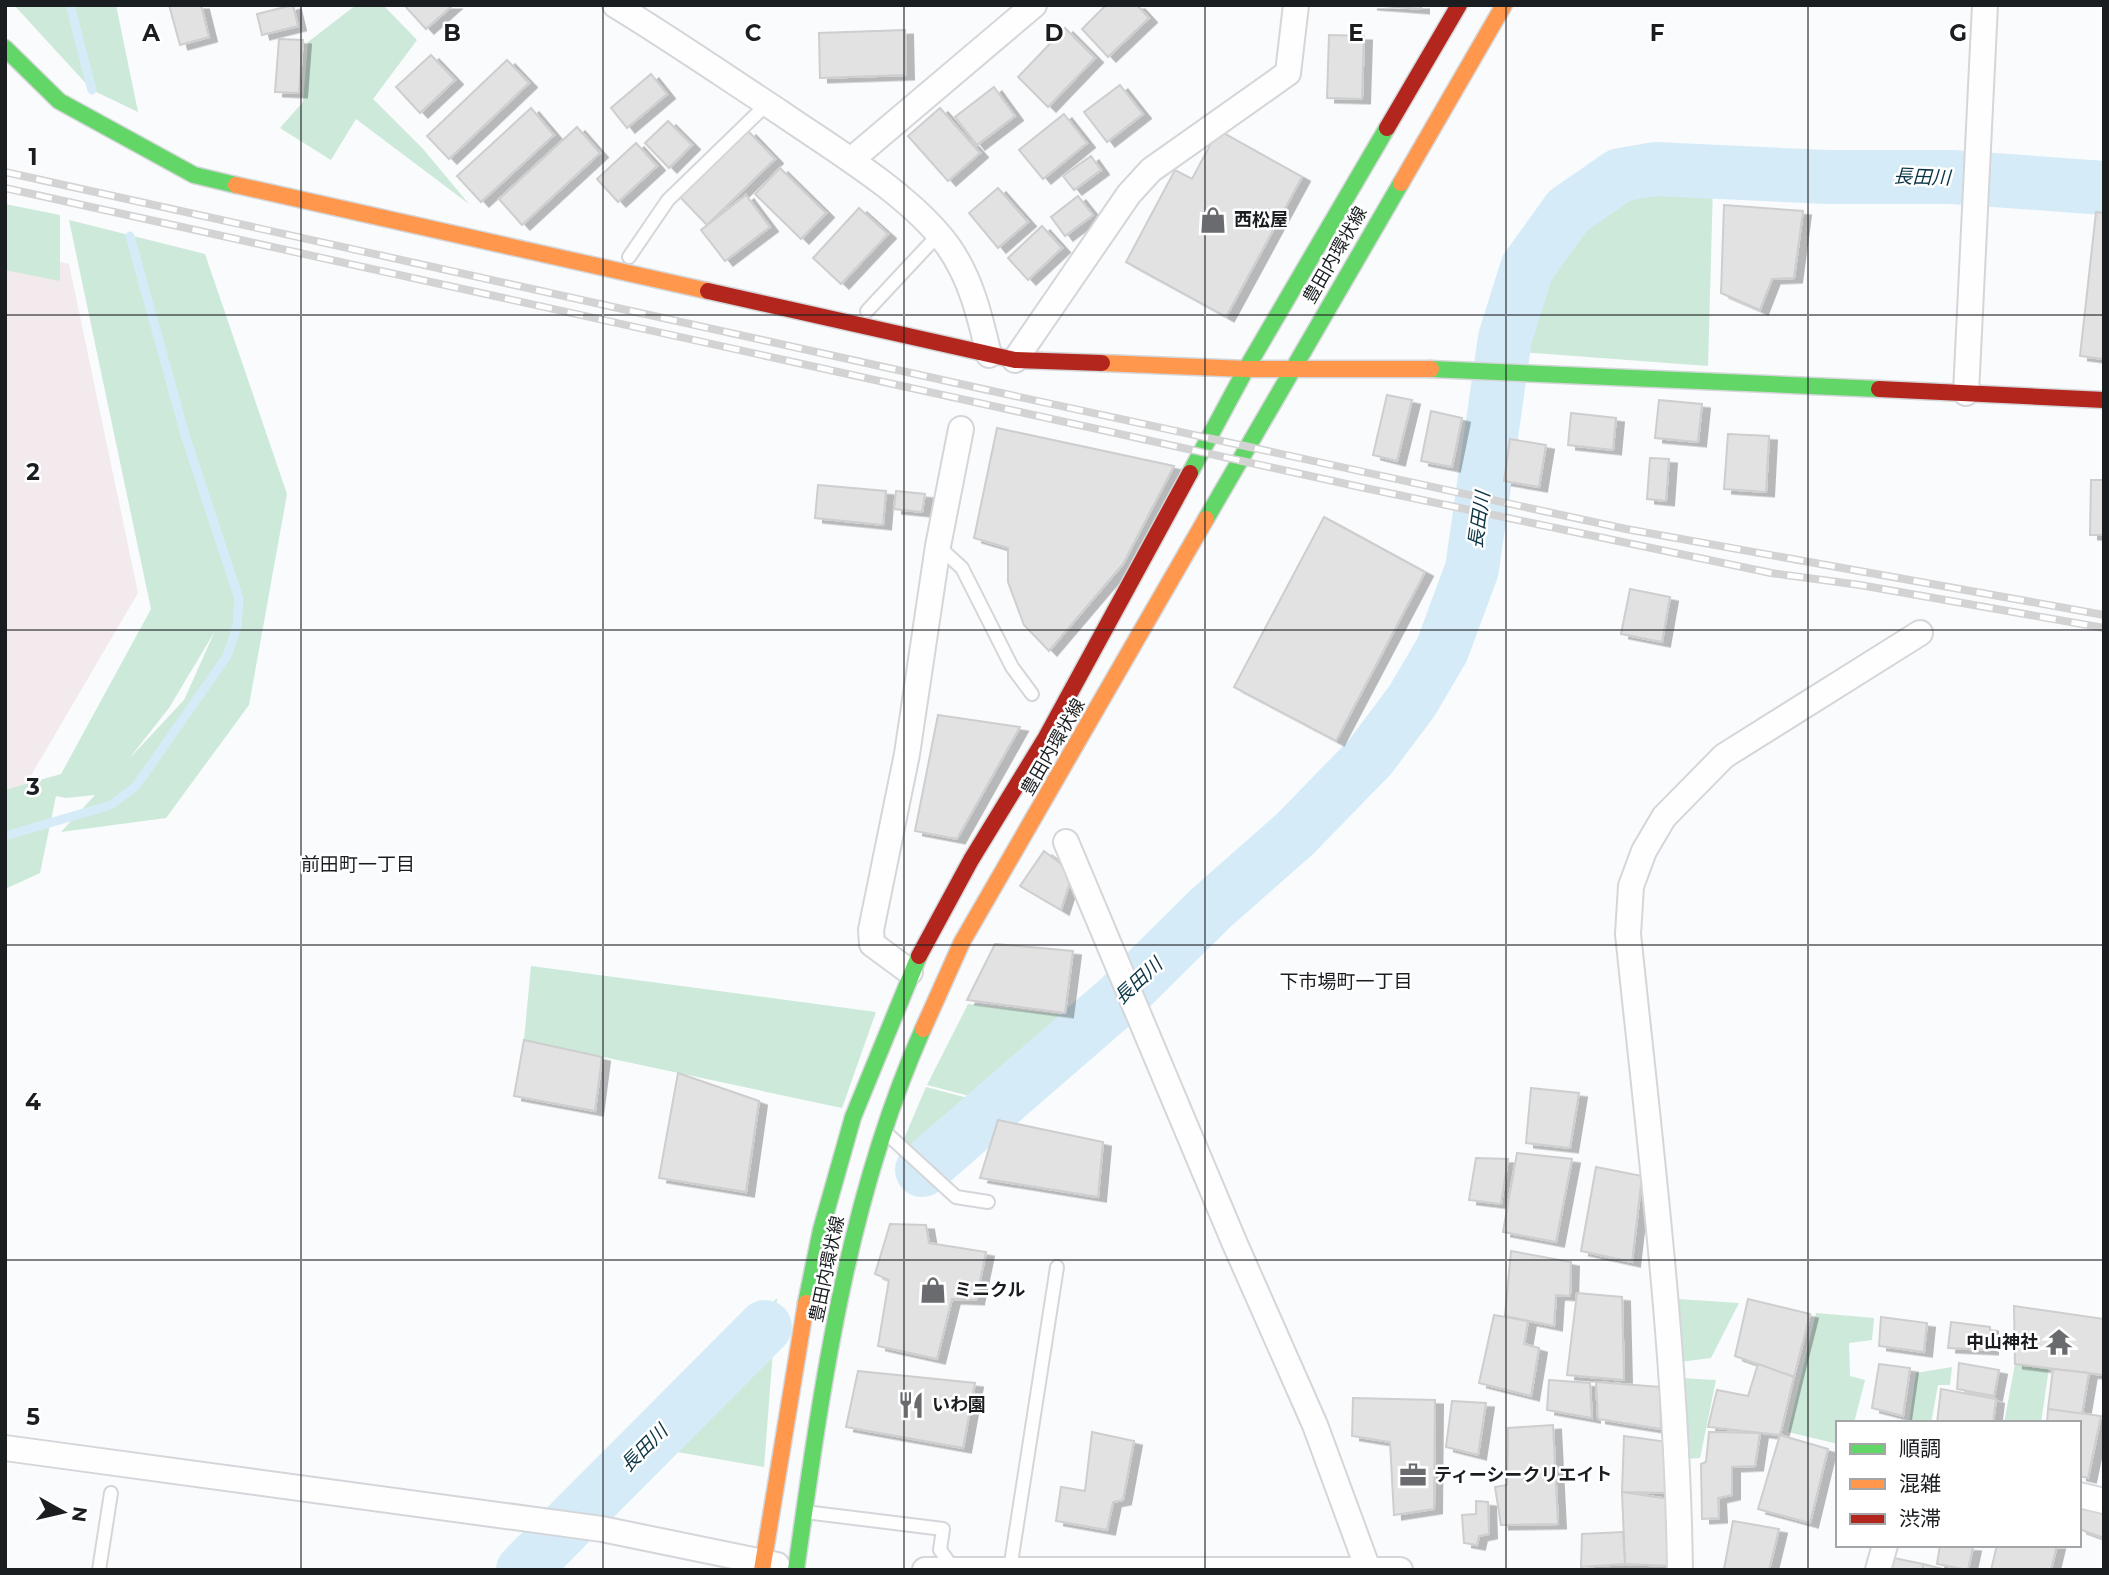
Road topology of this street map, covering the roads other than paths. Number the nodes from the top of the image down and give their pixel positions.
1 (615, 5) edge
2 (1034, 5) edge
3 (1296, 5) edge
4 (1458, 5) edge
5 (1503, 5) edge
6 (1984, 5) edge
7 (640, 12) edge
8 (5, 48) edge
9 (766, 104) junction
10 (851, 160) junction
11 (938, 235) junction
12 (629, 257) dead end
13 (867, 311) dead end
14 (989, 355) junction
15 (1015, 360) junction
16 (1292, 368) junction
17 (1246, 369) junction
18 (1966, 393) junction
19 (2104, 400) edge
20 (961, 429) dead end
21 (938, 546) junction
22 (1920, 633) dead end
23 (1032, 694) dead end
24 (1066, 842) dead end
25 (910, 972) junction
26 (883, 1130) junction
27 (988, 1202) dead end
28 (1057, 1267) dead end
29 (5, 1448) edge
30 (111, 1493) dead end
31 (2081, 1495) edge
32 (2104, 1501) edge
33 (804, 1511) junction
34 (1884, 1547) edge
35 (762, 1565) edge
36 (955, 1569) edge
37 (1010, 1569) edge
38 (1368, 1569) edge
39 (99, 1570) edge
40 (793, 1570) edge
41 (925, 1570) edge
42 (1400, 1570) edge
43 (1680, 1570) edge
44 (1878, 1570) edge

1 - 7 street
2 - 10 street
3 - 15 street
4 - 17 street, 豊田内環状線
5 - 16 street, 豊田内環状線
6 - 18 street
7 - 9 street
8 - 14 street
9 - 10 street
9 - 12 lane
10 - 11 street
11 - 13 lane
11 - 14 street
14 - 15 street
15 - 17 street
16 - 17 street
16 - 18 street
16 - 26 street, 豊田内環状線
17 - 25 street, 豊田内環状線
18 - 19 street
20 - 21 street
21 - 23 lane
21 - 25 street
22 - 43 street
24 - 38 street
25 - 35 street, 豊田内環状線
26 - 27 lane
26 - 33 street, 豊田内環状線
28 - 37 lane
29 - 35 street
30 - 39 lane
31 - 32 street
33 - 36 lane
33 - 40 street, 豊田内環状線
34 - 44 street
35 - 40 street
36 - 37 street
36 - 41 street
37 - 38 street
38 - 42 street

